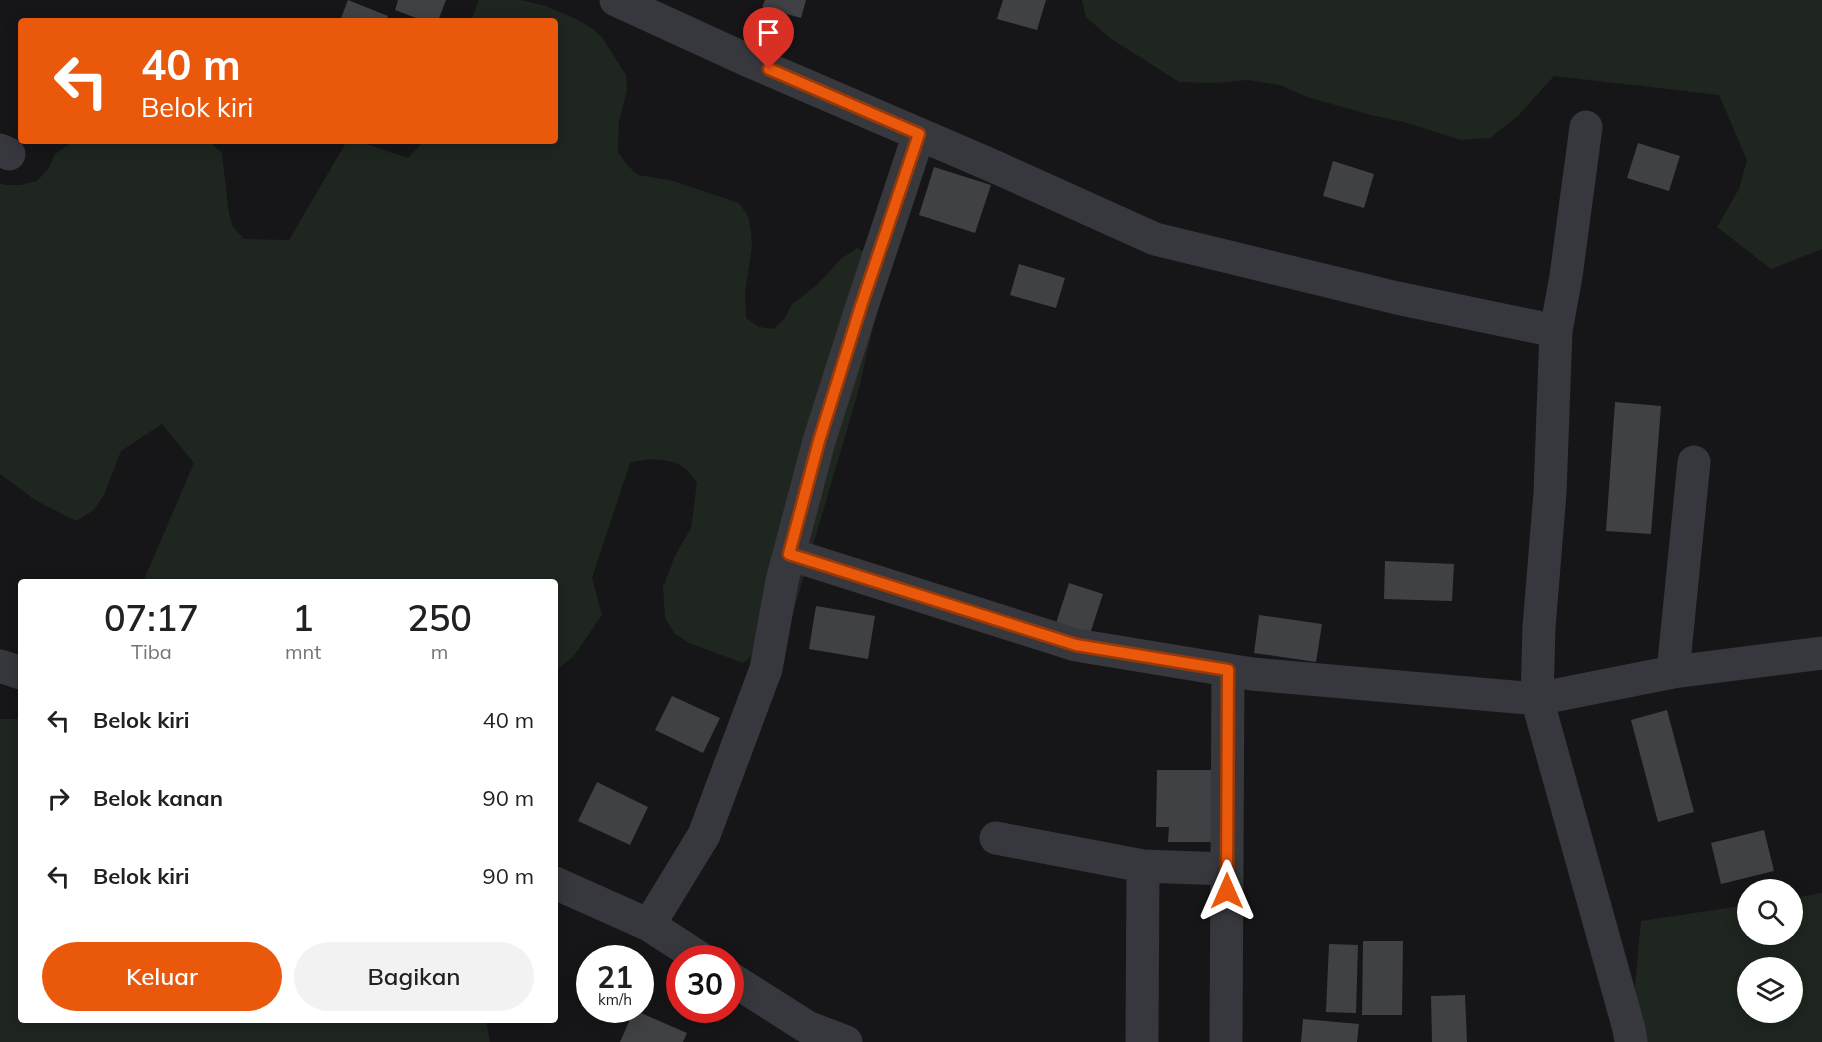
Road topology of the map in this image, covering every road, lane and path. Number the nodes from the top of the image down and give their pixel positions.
1 (616, 0) edge
2 (1586, 127) dead end
3 (919, 134) junction
4 (1556, 331) junction
5 (1694, 462) dead end
6 (789, 554) junction
7 (1822, 653) edge
8 (0, 666) edge
9 (1228, 670) junction
10 (18, 672) edge
11 (1673, 672) junction
12 (1537, 699) junction
13 (996, 838) dead end
14 (1143, 866) junction
15 (1227, 869) junction
16 (558, 884) edge
17 (649, 925) junction
18 (680, 945) edge
19 (744, 987) edge
20 (846, 1042) edge
21 (1142, 1042) edge
22 (1226, 1042) edge
23 (1631, 1042) edge

1 - 3 street
2 - 4 street
3 - 4 street
3 - 6 street
4 - 12 street
5 - 11 street
6 - 9 street
6 - 17 street
7 - 11 street
8 - 10 street
9 - 12 street
9 - 15 street
11 - 12 street
12 - 23 street
13 - 14 street
14 - 15 street
14 - 21 street
15 - 22 street
16 - 17 street
17 - 18 street
19 - 20 street

